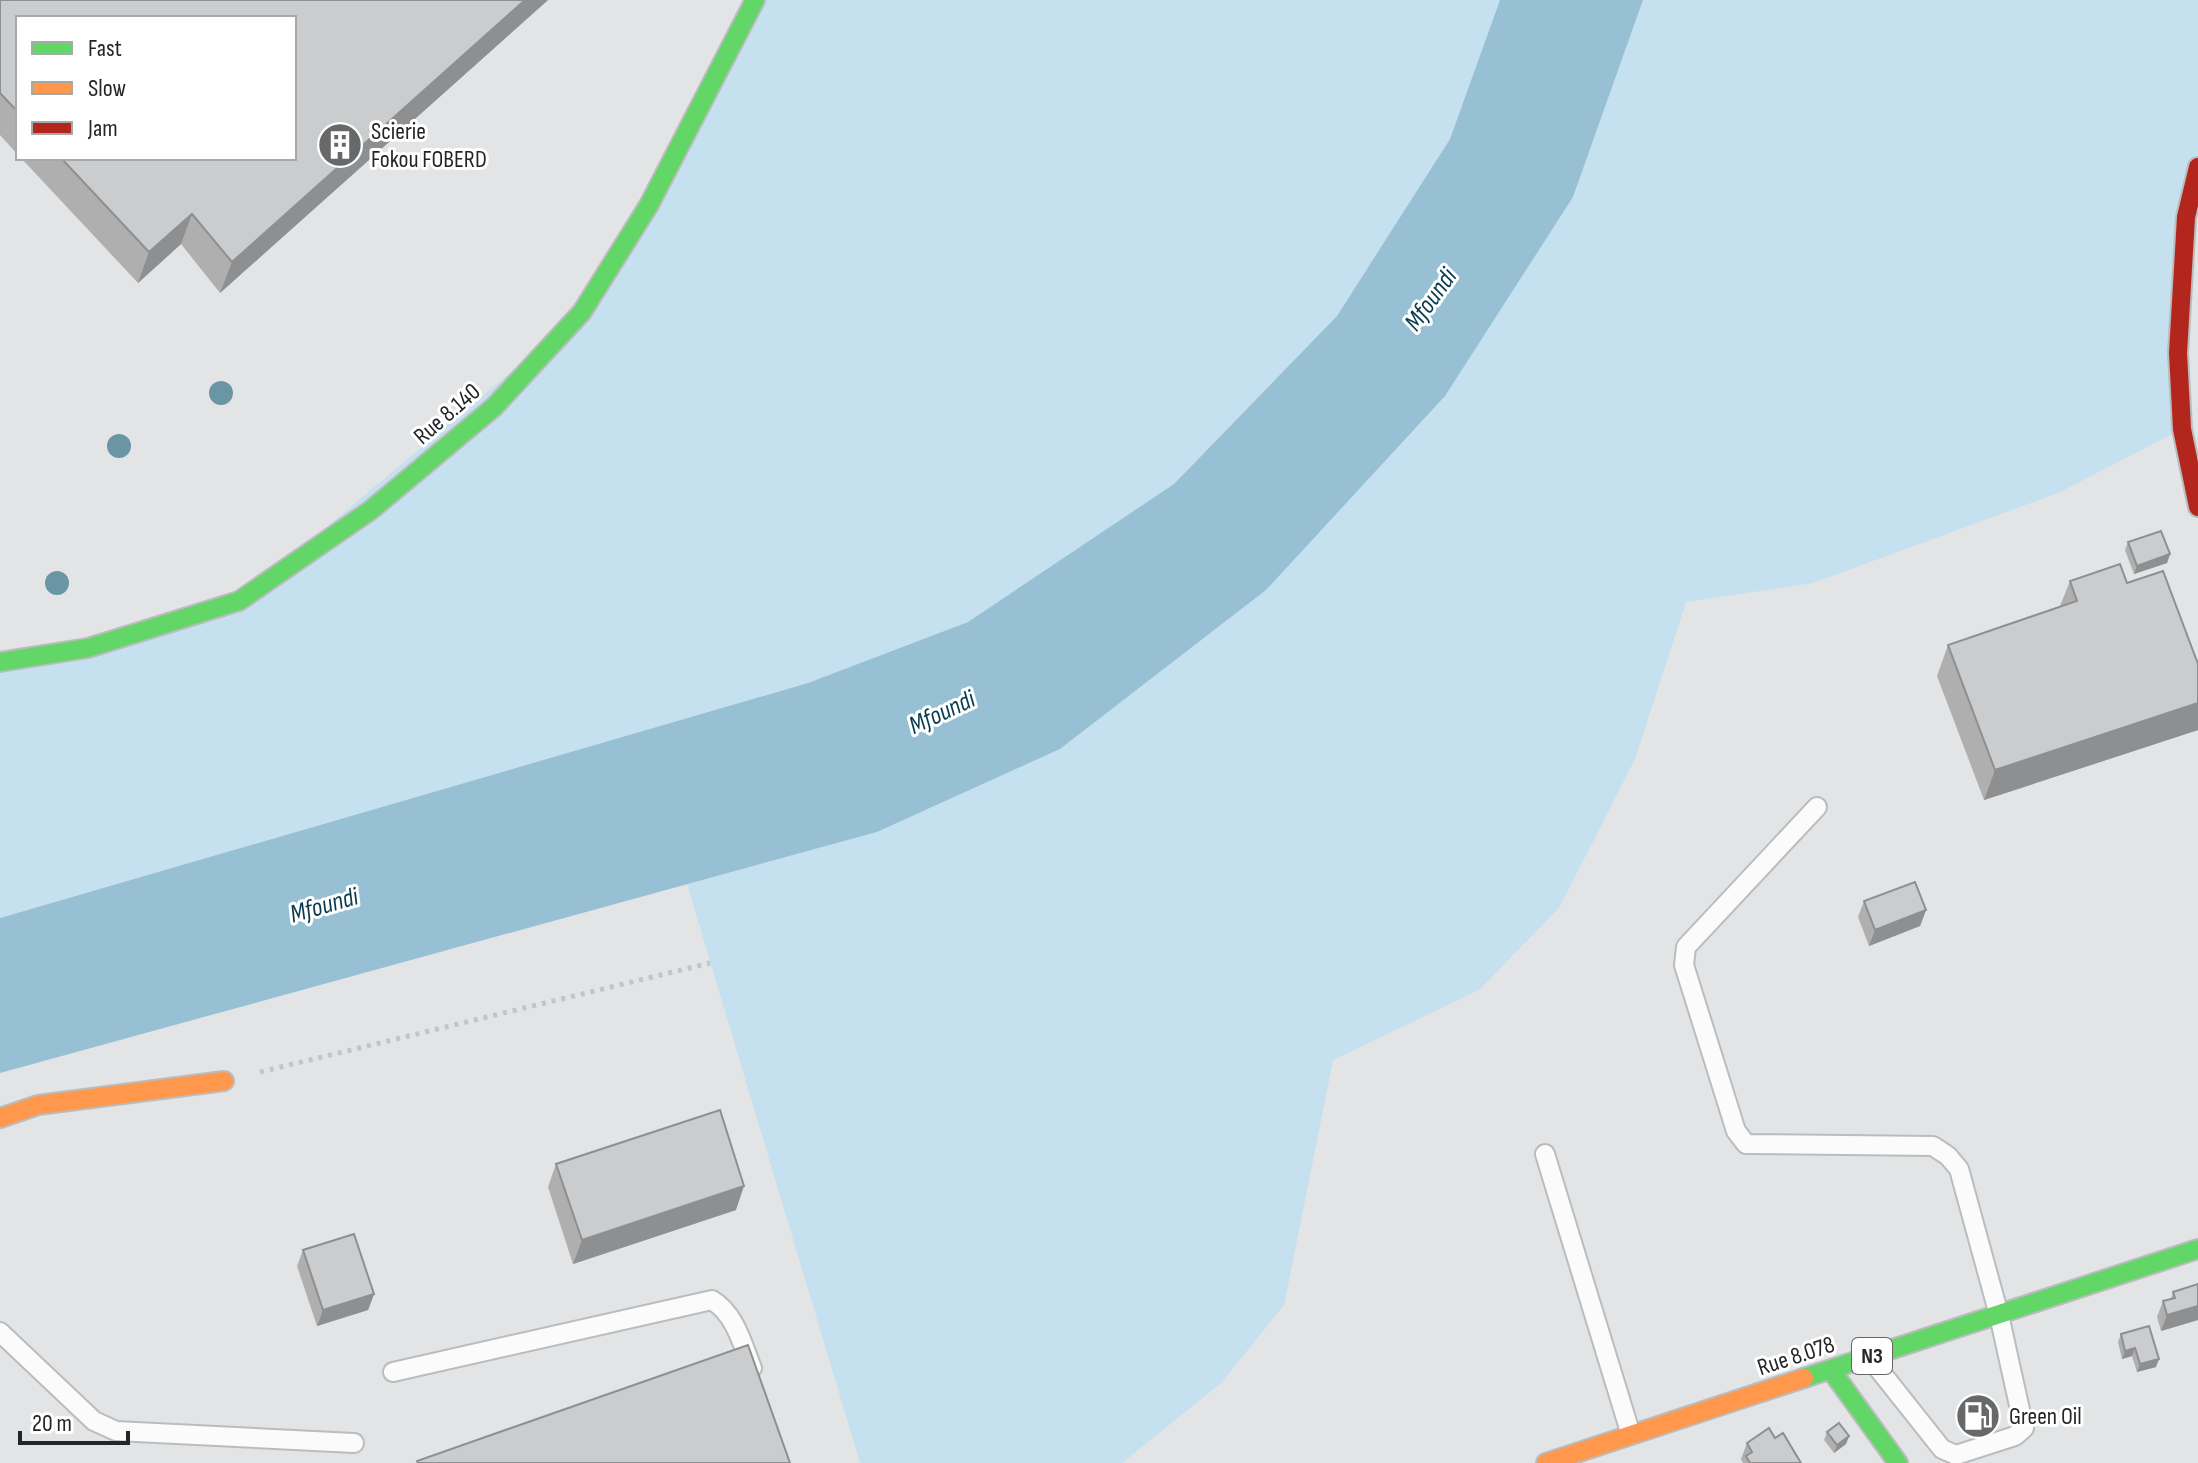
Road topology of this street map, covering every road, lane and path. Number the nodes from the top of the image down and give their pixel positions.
1 (755, 0) edge
2 (2198, 167) edge
3 (2198, 507) edge
4 (0, 662) edge
5 (1817, 807) dead end
6 (710, 963) dead end
7 (224, 1081) joint
8 (0, 1118) edge
9 (1545, 1154) dead end
10 (2198, 1249) edge
11 (1999, 1315) junction
12 (0, 1332) edge
13 (1869, 1357) junction
14 (1831, 1370) junction
15 (393, 1372) dead end
16 (761, 1391) edge
17 (1631, 1435) junction
18 (354, 1443) dead end
19 (1599, 1455) edge
20 (1546, 1463) edge
21 (1898, 1463) edge

1 - 4 main road, Rue 8.140
2 - 3 main road
5 - 11 lane
6 - 7 path
7 - 8 main road
9 - 17 lane
10 - 11 main road, Rue 8.078 / N3
11 - 13 main road, Rue 8.078 / N3
11 - 13 lane
12 - 18 lane
13 - 14 main road, Rue 8.078 / N3
14 - 17 main road, Rue 8.078 / N3
14 - 21 main road
15 - 16 lane
17 - 19 main road, Rue 8.078 / N3
19 - 20 main road, Rue 8.078 / N3

